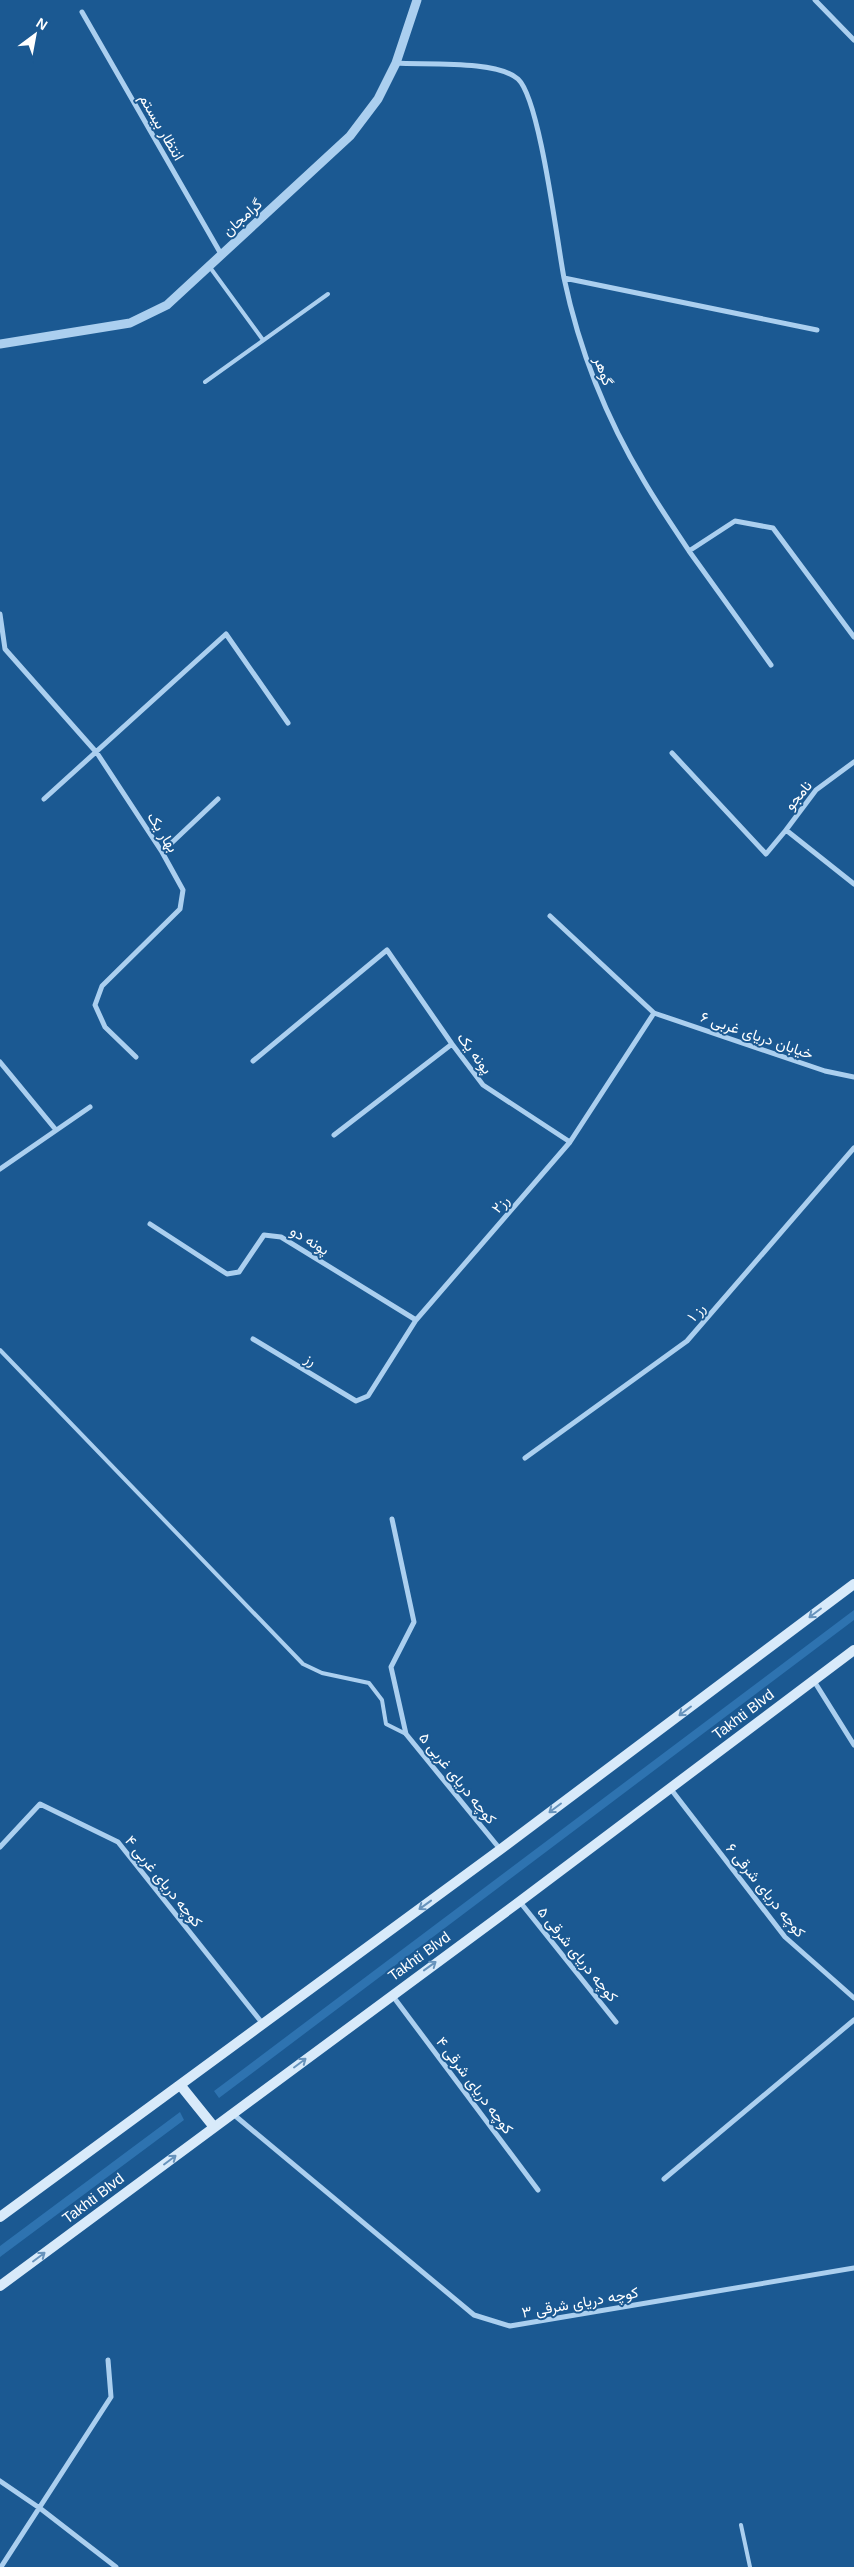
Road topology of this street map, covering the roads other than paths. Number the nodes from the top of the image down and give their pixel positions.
1 (417, 0) edge
2 (815, 0) edge
3 (82, 12) dead end
4 (854, 40) edge
5 (396, 64) junction
6 (221, 254) junction
7 (209, 266) junction
8 (564, 278) junction
9 (328, 294) dead end
10 (817, 330) dead end
11 (263, 340) junction
12 (0, 344) edge
13 (205, 382) dead end
14 (690, 551) junction
15 (0, 614) edge
16 (854, 637) edge
17 (771, 665) dead end
18 (288, 723) dead end
19 (97, 753) junction
20 (672, 753) dead end
21 (854, 762) edge
22 (44, 799) dead end
23 (218, 800) dead end
24 (786, 830) junction
25 (162, 852) junction
26 (854, 884) edge
27 (550, 916) dead end
28 (654, 1014) junction
29 (452, 1044) junction
30 (136, 1057) dead end
31 (253, 1061) dead end
32 (0, 1062) edge
33 (854, 1077) edge
34 (90, 1107) dead end
35 (56, 1130) junction
36 (334, 1135) dead end
37 (570, 1142) junction
38 (854, 1148) edge
39 (0, 1169) edge
40 (150, 1224) dead end
41 (416, 1320) junction
42 (253, 1339) dead end
43 (0, 1350) edge
44 (356, 1401) joint
45 (525, 1458) dead end
46 (392, 1519) dead end
47 (854, 1584) edge
48 (854, 1650) edge
49 (813, 1680) junction
50 (406, 1734) junction
51 (854, 1745) edge
52 (670, 1788) junction
53 (0, 1847) edge
54 (501, 1849) junction
55 (519, 1902) junction
56 (392, 1994) junction
57 (854, 1998) edge
58 (854, 2020) edge
59 (616, 2022) dead end
60 (263, 2025) junction
61 (181, 2086) junction
62 (233, 2114) junction
63 (214, 2127) junction
64 (664, 2179) dead end
65 (538, 2190) dead end
66 (0, 2217) edge
67 (854, 2268) edge
68 (0, 2286) edge
69 (108, 2360) dead end
70 (0, 2481) edge
71 (41, 2508) junction
72 (741, 2525) dead end
73 (1, 2566) edge
74 (116, 2567) edge
75 (750, 2567) edge

1 - 5 street, گرامجان
2 - 4 street
3 - 6 street, انتظار بیستم
5 - 6 street, گرامجان
5 - 8 street, گوهر
6 - 7 street, گرامجان
7 - 11 lane
7 - 12 street, گرامجان
8 - 10 street
8 - 14 street, گوهر
9 - 11 lane
11 - 13 lane
14 - 16 street
14 - 17 street, گوهر
15 - 19 street, بهار یک
18 - 19 street
19 - 22 street
19 - 25 street, بهار یک
20 - 24 street
21 - 24 street, نامجو
23 - 25 street
24 - 26 street, نامجو
25 - 30 street, بهار یک
27 - 28 street
28 - 33 street, خیابان دریای غربی ۶
28 - 37 street, رز۲
29 - 31 street, پونه یک
29 - 36 street
29 - 37 street, پونه یک
32 - 35 street
34 - 35 street
35 - 39 street
37 - 41 street, رز۲
38 - 45 street, رز ۱
40 - 41 street, پونه دو
41 - 44 street, رز۲
42 - 44 street, رز
43 - 50 lane
46 - 50 street, کوچه دریای غربی ۵
47 -> 54 main road
48 - 49 main road, Takhti Blvd
49 - 51 street
49 - 52 main road, Takhti Blvd
50 - 54 street, کوچه دریای غربی ۵
52 - 55 main road, Takhti Blvd
52 - 57 street, کوچه دریای شرقی ۶
53 - 60 street, کوچه دریای غربی ۴
54 -> 60 main road
56 -> 55 main road, Takhti Blvd
55 - 59 street, کوچه دریای شرقی ۵
62 -> 56 main road, Takhti Blvd
56 - 65 street, کوچه دریای شرقی ۴
58 - 64 street
60 - 61 main road
61 - 63 main road
61 - 66 main road
62 - 63 main road, Takhti Blvd
62 - 67 street, کوچه دریای شرقی ۳
68 -> 63 main road, Takhti Blvd
69 - 71 street
70 - 71 street
71 - 73 street
71 - 74 street
72 - 75 lane

